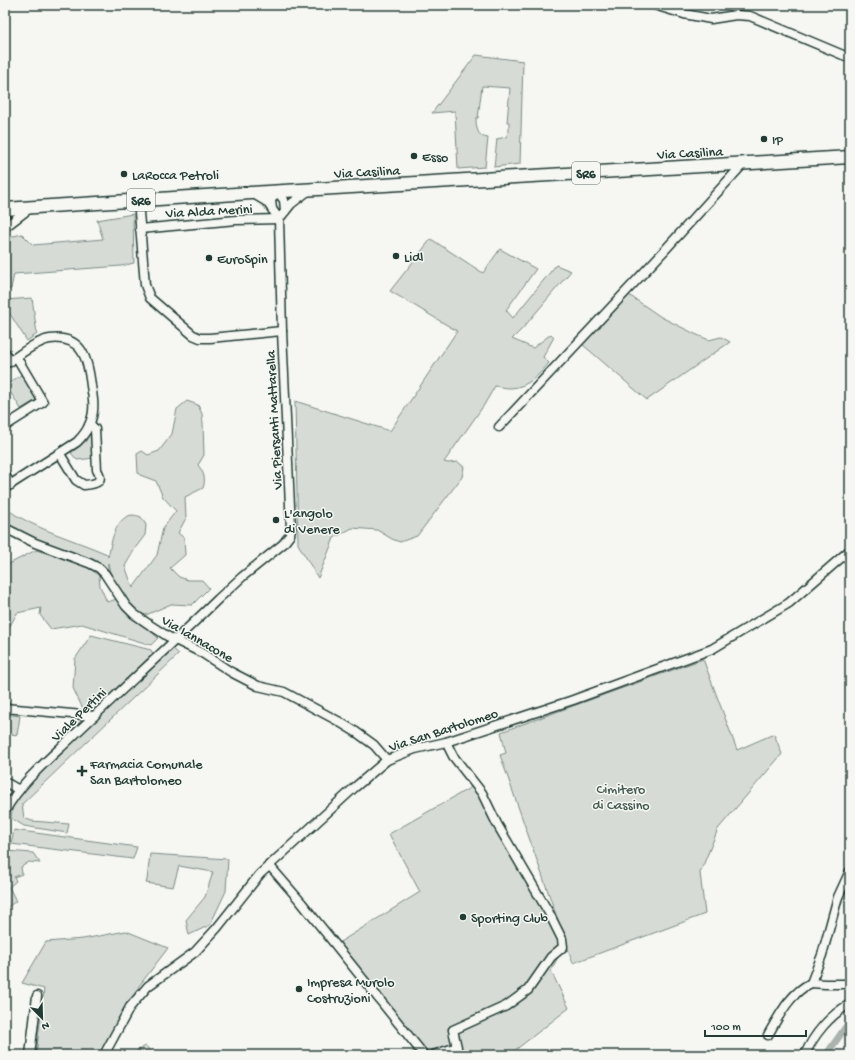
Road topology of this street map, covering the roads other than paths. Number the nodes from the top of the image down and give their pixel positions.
1 (654, 5) edge
2 (850, 58) edge
3 (850, 157) edge
4 (744, 163) junction
5 (312, 189) junction
6 (277, 191) junction
7 (251, 193) junction
8 (138, 200) junction
9 (31, 207) junction
10 (5, 209) edge
11 (272, 209) junction
12 (285, 211) junction
13 (279, 219) junction
14 (5, 227) edge
15 (140, 229) junction
16 (282, 332) junction
17 (5, 352) edge
18 (11, 361) edge
19 (89, 425) junction
20 (5, 426) edge
21 (499, 427) dead end
22 (60, 454) junction
23 (5, 476) edge
24 (8, 487) edge
25 (5, 528) edge
26 (850, 550) edge
27 (176, 640) junction
28 (5, 708) edge
29 (94, 716) junction
30 (446, 742) junction
31 (387, 760) junction
32 (5, 782) edge
33 (19, 790) junction
34 (5, 811) edge
35 (269, 865) junction
36 (850, 870) edge
37 (811, 983) junction
38 (850, 984) edge
39 (37, 996) dead end
40 (850, 1004) edge
41 (768, 1035) dead end
42 (30, 1055) edge
43 (104, 1055) edge
44 (424, 1055) edge
45 (433, 1055) edge
46 (805, 1055) edge

1 - 2 street
3 - 4 main road, Via Casilina / SR6
4 - 5 main road, Via Casilina / SR6
4 - 21 street
5 - 6 main road, Via Casilina / SR6
5 - 12 street
6 - 7 main road, Via Casilina / SR6
6 - 11 street
6 - 12 street
7 - 8 main road, Via Casilina / SR6
7 - 11 street
8 - 9 main road, Via Casilina / SR6
8 - 15 street
9 - 10 main road, Via Casilina / SR6
9 - 14 street
11 - 13 street
12 - 13 street
13 - 15 street, Via Alda Merini
13 - 16 street, Via Piersanti Mattarella
15 - 16 street
16 - 27 street, Via Piersanti Mattarella
17 - 18 street
18 - 19 street
18 - 20 street
19 - 22 street
19 - 22 street
22 - 24 street
23 - 24 street
25 - 27 street, Via Iannacone
26 - 30 street, Via San Bartolomeo
27 - 29 street, Viale Pertini
27 - 31 street, Via Iannacone
28 - 29 street
29 - 33 street, Viale Pertini
30 - 31 street, Via San Bartolomeo
30 - 45 street
31 - 35 street, Via San Bartolomeo
32 - 33 street
33 - 34 street, Viale Pertini
35 - 43 street, Via San Bartolomeo
35 - 44 street
36 - 37 street
37 - 38 street
37 - 41 street
39 - 42 street
40 - 46 street

